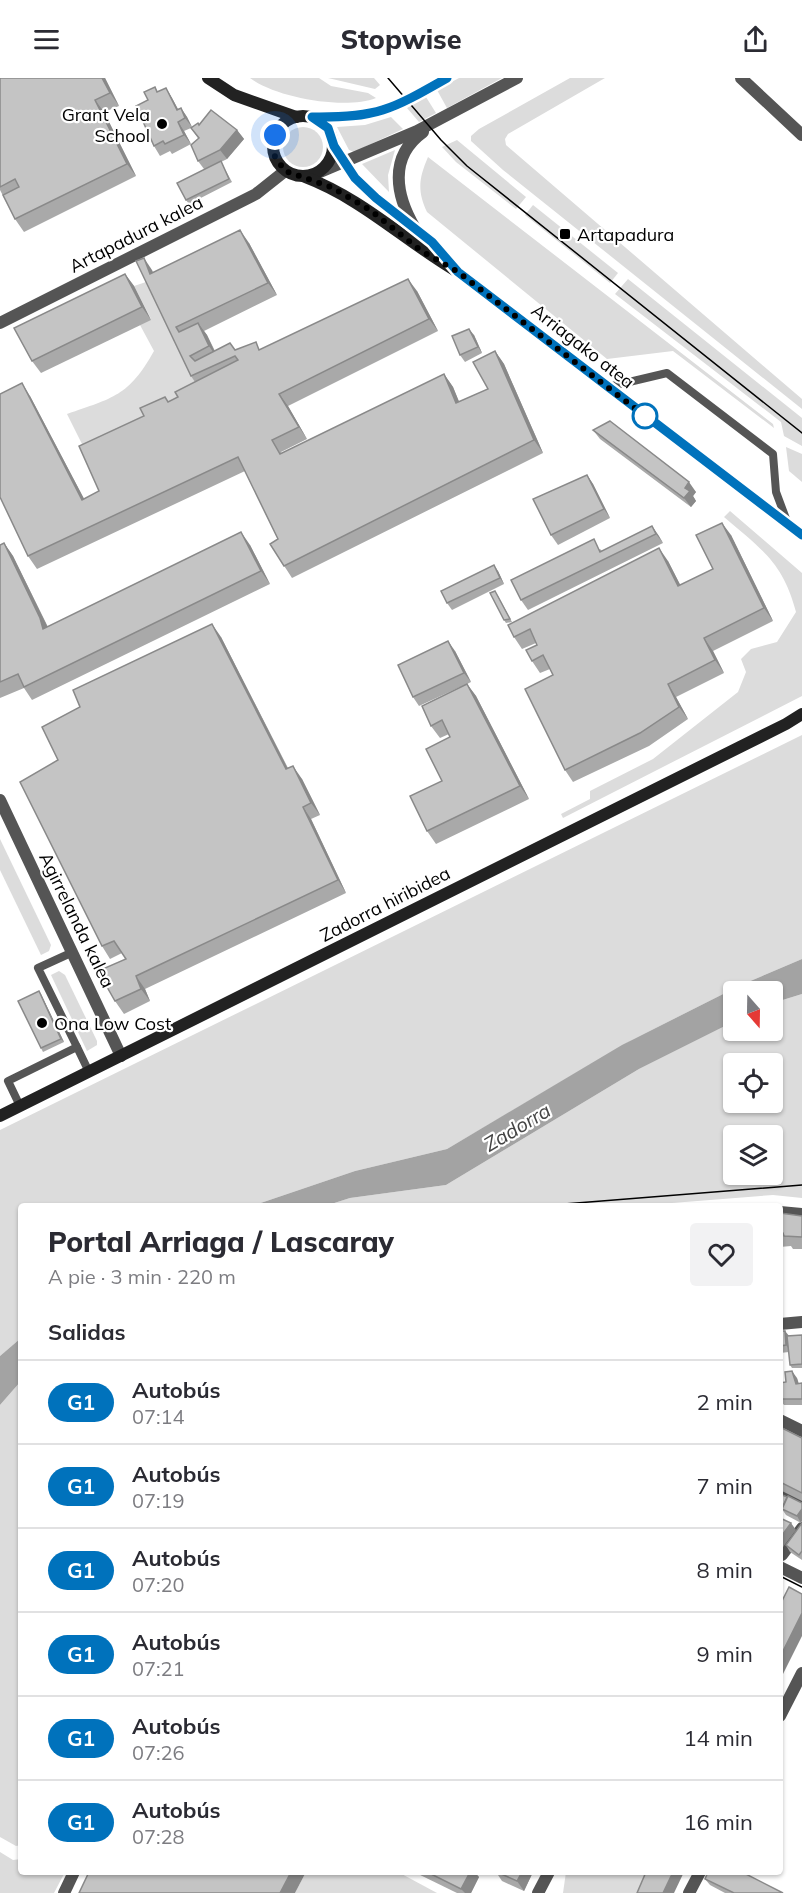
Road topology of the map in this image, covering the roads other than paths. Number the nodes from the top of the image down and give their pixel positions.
1 (208, 78) edge
2 (447, 78) edge
3 (517, 78) edge
4 (741, 78) edge
5 (296, 117) junction
6 (312, 117) junction
7 (439, 120) junction
8 (802, 135) edge
9 (334, 146) junction
10 (345, 162) junction
11 (285, 171) junction
12 (320, 172) junction
13 (305, 177) junction
14 (416, 229) junction
15 (458, 272) junction
16 (0, 322) edge
17 (607, 387) junction
18 (788, 524) junction
19 (802, 536) edge
20 (802, 714) edge
21 (802, 721) edge
22 (786, 724) junction
23 (0, 800) edge
24 (73, 952) junction
25 (77, 1047) junction
26 (121, 1056) junction
27 (89, 1072) junction
28 (20, 1106) junction
29 (0, 1116) edge
30 (783, 1212) edge
31 (802, 1214) edge
32 (802, 1323) edge
33 (783, 1324) edge
34 (783, 1422) edge
35 (802, 1431) edge
36 (783, 1494) edge
37 (802, 1504) edge
38 (802, 1528) edge
39 (783, 1558) edge
40 (783, 1563) edge
41 (802, 1578) edge
42 (802, 1673) edge
43 (783, 1710) edge
44 (73, 1875) edge
45 (547, 1875) edge
46 (698, 1875) edge
47 (64, 1893) edge
48 (538, 1893) edge
49 (689, 1893) edge

1 - 5 main road
2 - 6 street
3 - 7 street
4 - 8 street
5 - 6 main road
5 - 11 main road
6 - 9 main road
7 - 10 street
7 - 14 street
9 - 10 main road, Arriagako atea
9 - 12 main road
10 - 12 street
10 - 14 main road, Arriagako atea
11 - 13 main road
11 - 16 street, Artapadura kalea
12 - 13 main road
13 - 15 main road, Arriagako atea
14 - 15 main road, Arriagako atea
15 - 17 main road, Arriagako atea
17 - 18 main road, Arriagako atea
17 - 18 lane
18 - 19 main road, Arriagako atea
20 - 22 main road, Zadorra hiribidea
21 - 22 main road, Zadorra hiribidea
22 - 26 main road, Zadorra hiribidea
23 - 24 street, Agirrelanda kalea
24 - 25 lane
24 - 26 street, Agirrelanda kalea
25 - 27 lane
25 - 28 lane
26 - 27 main road, Zadorra hiribidea
27 - 28 main road, Zadorra hiribidea
28 - 29 main road, Zadorra hiribidea
30 - 31 street
32 - 33 street
34 - 35 street
36 - 37 street
38 - 39 street
40 - 41 street
42 - 43 street
44 - 47 street
45 - 48 street
46 - 49 street

